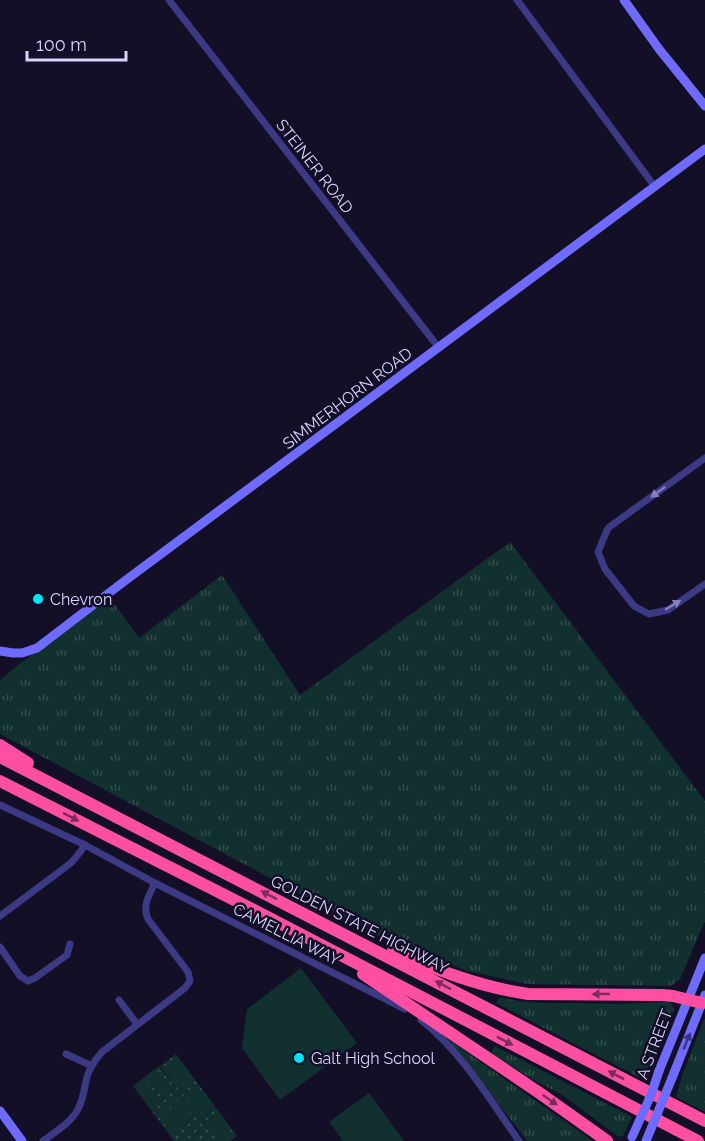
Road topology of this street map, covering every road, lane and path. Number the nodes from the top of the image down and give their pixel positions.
1 (169, 0) edge
2 (517, 0) edge
3 (624, 0) edge
4 (705, 106) edge
5 (705, 148) edge
6 (655, 187) junction
7 (439, 348) junction
8 (705, 458) edge
9 (705, 584) edge
10 (0, 651) edge
11 (0, 745) edge
12 (0, 756) edge
13 (0, 783) edge
14 (82, 798) junction
15 (0, 805) edge
16 (85, 845) junction
17 (155, 883) junction
18 (301, 912) junction
19 (0, 916) edge
20 (309, 939) junction
21 (70, 944) dead end
22 (0, 947) edge
23 (705, 958) edge
24 (688, 999) junction
25 (119, 1000) dead end
26 (704, 1001) edge
27 (137, 1024) junction
28 (66, 1054) dead end
29 (92, 1066) junction
30 (0, 1111) edge
31 (705, 1121) edge
32 (631, 1139) edge
33 (22, 1141) edge
34 (43, 1141) edge
35 (519, 1141) edge
36 (607, 1141) edge
37 (646, 1141) edge
38 (698, 1141) edge

1 - 7 street, STEINER ROAD
2 - 6 street
3 - 4 street
5 - 6 street, SIMMERHORN ROAD
6 - 7 street, SIMMERHORN ROAD
7 - 10 street, SIMMERHORN ROAD
8 -> 9 street
11 - 14 highway
12 - 14 highway, GOLDEN STATE HIGHWAY
13 -> 20 highway
18 -> 14 highway, GOLDEN STATE HIGHWAY
15 - 16 street, CAMELLIA WAY
16 - 17 street, CAMELLIA WAY
16 - 19 street
17 - 27 street
17 - 35 street, CAMELLIA WAY
24 -> 18 highway
31 -> 18 highway, GOLDEN STATE HIGHWAY
20 -> 36 highway
20 -> 38 highway
21 - 22 street
23 - 24 street, A STREET
24 - 26 highway
24 - 32 street, A STREET, bridge
25 - 27 street
37 -> 26 street, A STREET, bridge
27 - 29 street
28 - 29 street
29 - 34 street
30 - 33 street

